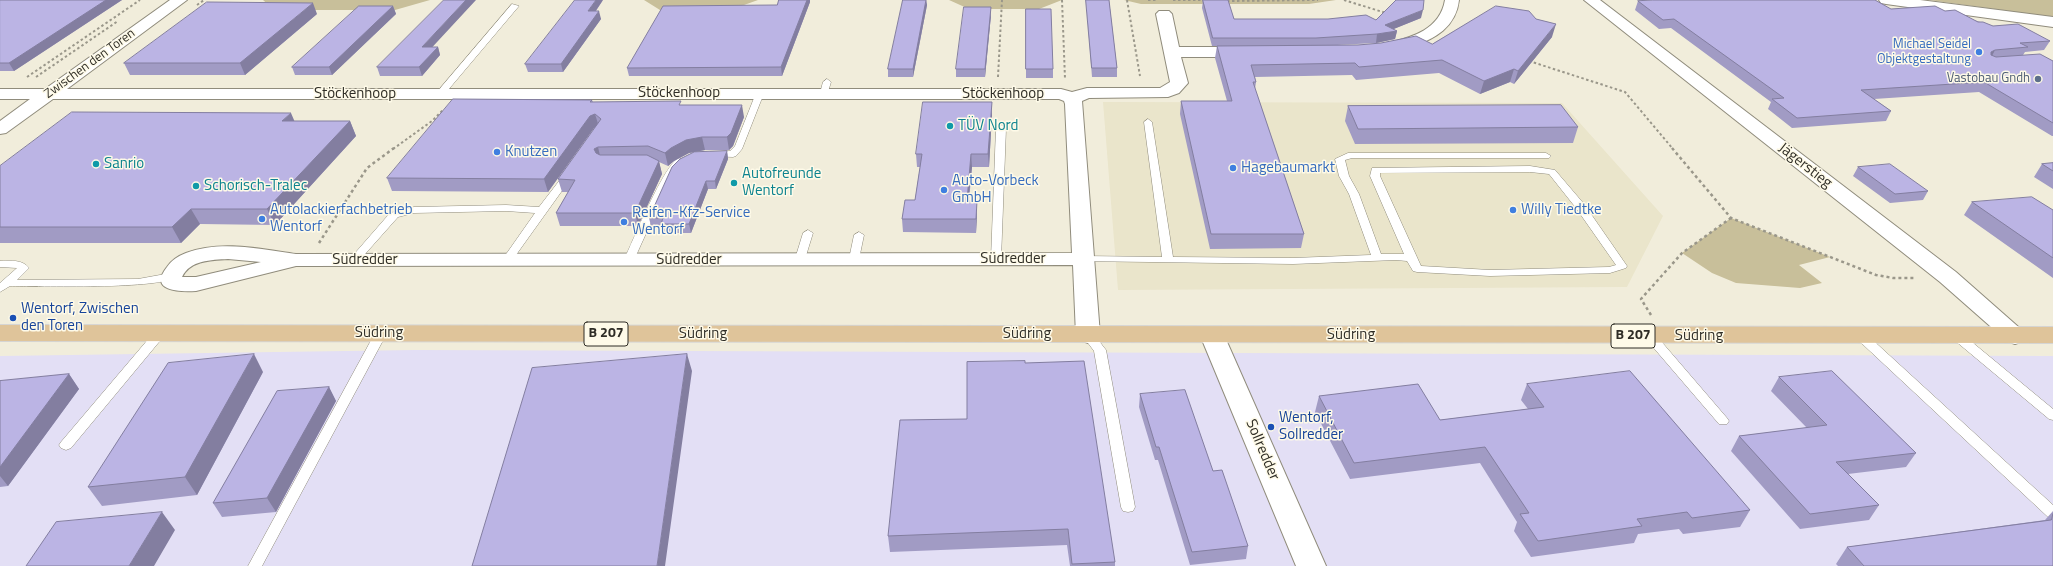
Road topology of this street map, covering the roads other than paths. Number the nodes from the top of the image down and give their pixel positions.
1 (180, 0) edge
2 (1452, 0) edge
3 (1591, 0) edge
4 (1886, 0) edge
5 (1165, 5) edge
6 (515, 6) dead end
7 (2053, 22) edge
8 (1379, 49) edge
9 (1172, 52) junction
10 (1260, 52) edge
11 (760, 93) junction
12 (48, 94) junction
13 (440, 94) junction
14 (4, 95) edge
15 (1066, 96) junction
16 (1148, 122) dead end
17 (1001, 128) dead end
18 (0, 129) edge
19 (690, 155) edge
20 (704, 155) edge
21 (1546, 156) dead end
22 (576, 163) edge
23 (542, 210) junction
24 (808, 233) dead end
25 (859, 235) dead end
26 (1377, 258) junction
27 (1411, 258) junction
28 (800, 259) junction
29 (854, 259) junction
30 (996, 259) junction
31 (1083, 259) junction
32 (1168, 259) junction
33 (354, 260) junction
34 (507, 260) junction
35 (629, 260) junction
36 (0, 264) edge
37 (170, 276) joint
38 (4, 286) edge
39 (0, 333) edge
40 (160, 333) junction
41 (381, 333) junction
42 (1088, 335) junction
43 (1212, 335) junction
44 (1657, 336) junction
45 (1861, 336) junction
46 (1957, 336) junction
47 (2015, 336) junction
48 (2053, 336) edge
49 (2053, 416) edge
50 (1723, 421) dead end
51 (66, 445) dead end
52 (1128, 507) dead end
53 (2053, 513) edge
54 (255, 566) edge
55 (1311, 566) edge

1 - 12 street, Zwischen den Toren
2 - 8 street
3 - 47 street, Jägerstieg
4 - 7 street
5 - 9 street
6 - 13 lane
9 - 10 street
9 - 15 street, Stöckenhoop
11 - 13 street, Stöckenhoop
11 - 15 street, Stöckenhoop
11 - 20 lane
12 - 13 street, Stöckenhoop
12 - 14 street, Stöckenhoop
12 - 18 street, Zwischen den Toren
15 - 31 street
16 - 32 lane
17 - 30 lane
19 - 35 lane
21 - 26 lane
22 - 23 lane
23 - 33 lane
23 - 34 lane
24 - 28 lane
25 - 29 lane
26 - 27 lane
26 - 32 lane
27 - 27 lane
28 - 29 street, Südredder
28 - 35 street, Südredder
29 - 30 street, Südredder
30 - 31 street, Südredder
31 - 32 lane
31 - 42 street
33 - 34 street, Südredder
33 - 37 street, Südredder
34 - 35 street, Südredder
36 - 38 lane
37 - 38 lane
39 - 40 main road, Südring / B 207
40 - 41 main road, Südring / B 207
40 - 51 lane
41 - 42 main road, Südring / B 207
41 - 54 lane
42 - 43 main road, Südring / B 207
42 - 52 lane
43 - 44 main road, Südring / B 207
43 - 55 street, Sollredder
44 - 45 main road, Südring / B 207
44 - 50 lane
45 - 46 main road, Südring / B 207
45 - 53 lane
46 - 47 main road, Südring / B 207
46 - 49 lane
47 - 48 main road, Südring / B 207

